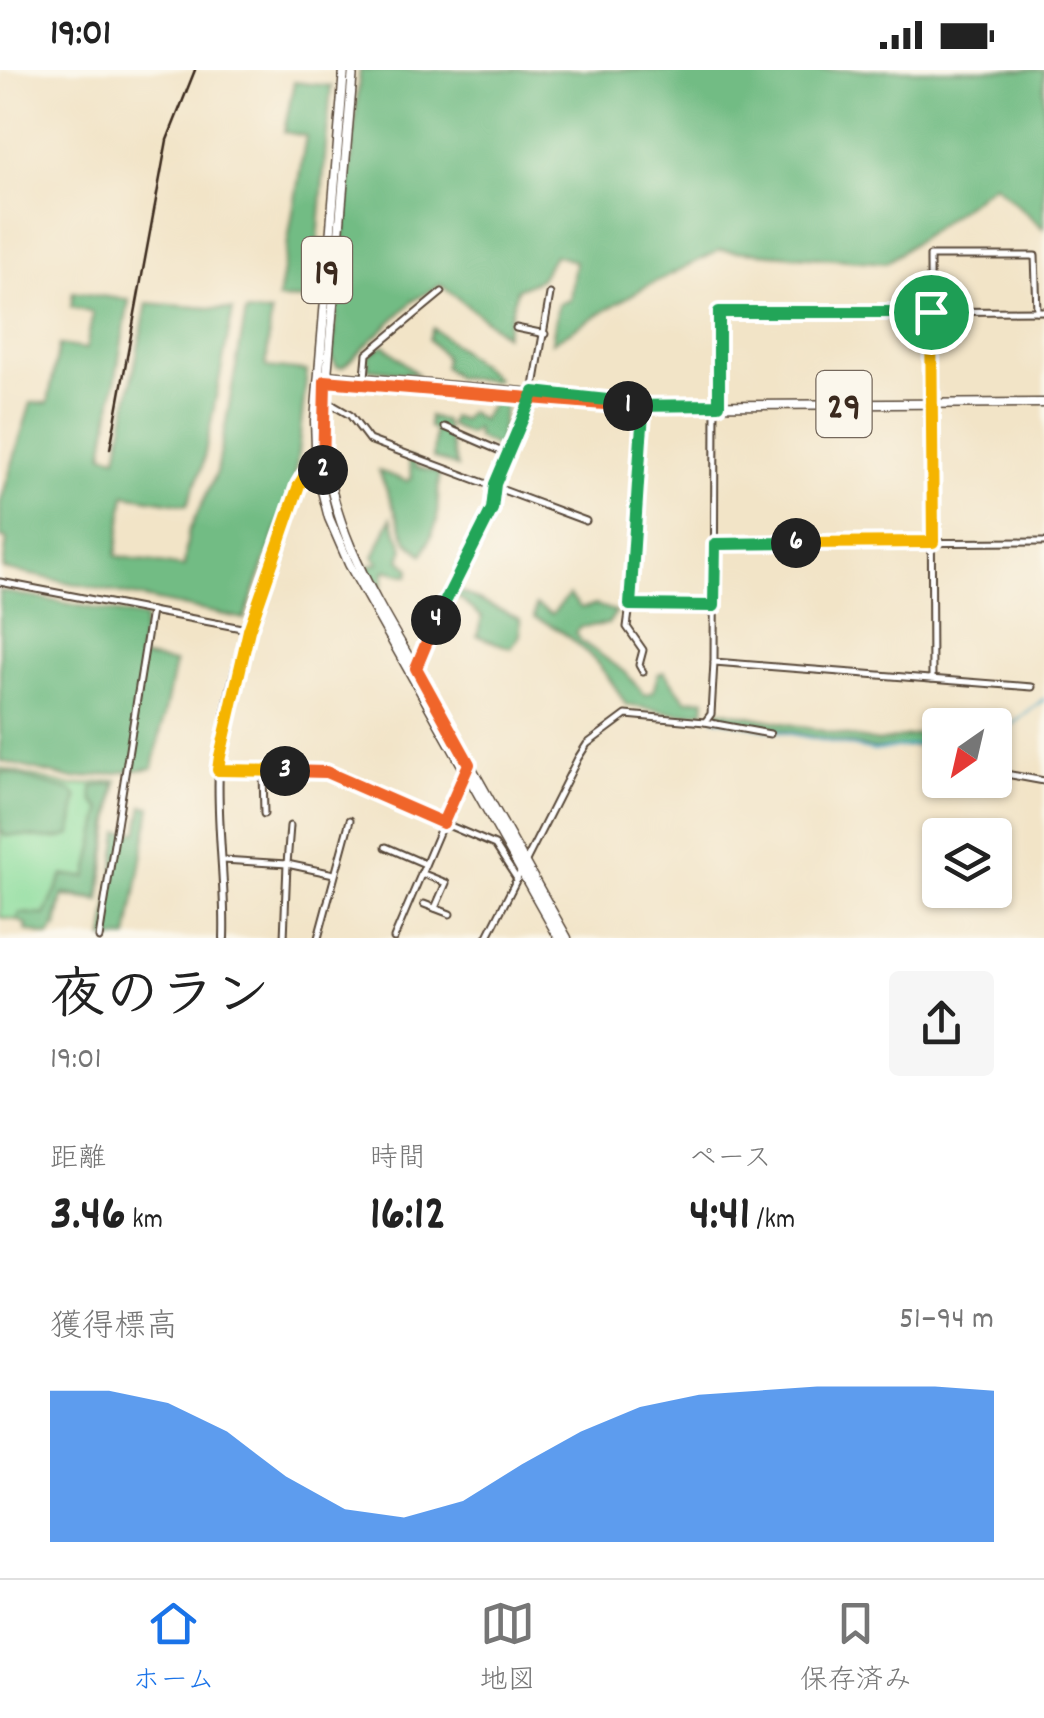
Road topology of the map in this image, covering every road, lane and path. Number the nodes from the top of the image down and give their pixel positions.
1 (344, 70) edge
2 (352, 70) edge
3 (442, 292) dead end
4 (550, 294) dead end
5 (931, 312) junction
6 (1040, 312) edge
7 (516, 328) dead end
8 (545, 334) junction
9 (322, 378) junction
10 (365, 378) junction
11 (533, 395) junction
12 (324, 400) junction
13 (1044, 403) edge
14 (644, 404) junction
15 (932, 404) junction
16 (717, 405) junction
17 (445, 428) dead end
18 (508, 454) junction
19 (321, 470) junction
20 (495, 484) junction
21 (586, 522) dead end
22 (933, 542) junction
23 (1044, 542) edge
24 (715, 544) junction
25 (0, 582) edge
26 (630, 605) junction
27 (714, 606) junction
28 (151, 611) junction
29 (249, 630) junction
30 (714, 662) junction
31 (414, 672) junction
32 (643, 672) dead end
33 (932, 679) junction
34 (1032, 687) dead end
35 (706, 722) junction
36 (770, 734) dead end
37 (468, 768) junction
38 (218, 770) junction
39 (263, 771) junction
40 (1012, 775) edge
41 (1044, 782) edge
42 (264, 814) dead end
43 (350, 820) dead end
44 (443, 823) junction
45 (290, 826) dead end
46 (386, 848) dead end
47 (223, 860) junction
48 (288, 864) junction
49 (425, 864) junction
50 (518, 868) junction
51 (422, 873) junction
52 (335, 874) junction
53 (424, 904) dead end
54 (435, 908) junction
55 (450, 914) dead end
56 (99, 938) edge
57 (224, 938) edge
58 (284, 938) edge
59 (318, 938) edge
60 (394, 938) edge
61 (487, 938) edge
62 (559, 938) edge
63 (567, 938) edge

1 - 9 main road, 19
2 - 9 main road, 19
3 - 10 street
4 - 8 street
5 - 6 street
5 - 6 street
5 - 15 street
5 - 16 street
7 - 8 street
8 - 11 street
9 - 10 main road, 29
9 - 11 main road, 29
9 - 12 main road, 19
9 - 19 main road, 19
10 - 11 main road, 29
11 - 14 main road, 29
11 - 18 street
12 - 19 main road, 19
12 - 20 street
13 - 15 main road, 29
14 - 16 main road, 29
14 - 26 street
15 - 16 main road, 29
15 - 22 street
16 - 24 street
17 - 18 street
18 - 20 street
19 - 29 street
19 - 31 main road
20 - 21 street
20 - 31 street
22 - 23 street
22 - 24 street
22 - 33 street
24 - 27 street
25 - 28 street
26 - 27 street
26 - 32 street
27 - 30 street
28 - 29 street
28 - 56 street
29 - 38 street
30 - 33 street
30 - 35 street
31 - 37 main road
33 - 34 street
35 - 36 street
35 - 50 street
37 - 44 street
37 - 50 main road
38 - 39 street
38 - 47 street
39 - 42 street
39 - 44 street
40 - 41 street
43 - 52 street
44 - 49 street
44 - 50 street
45 - 48 street
46 - 49 street
47 - 48 street
47 - 57 street
48 - 52 street
48 - 58 street
49 - 51 street
50 - 61 street
50 - 62 main road
50 - 63 main road
51 - 54 street
51 - 60 street
52 - 59 street
53 - 54 street
54 - 55 street

